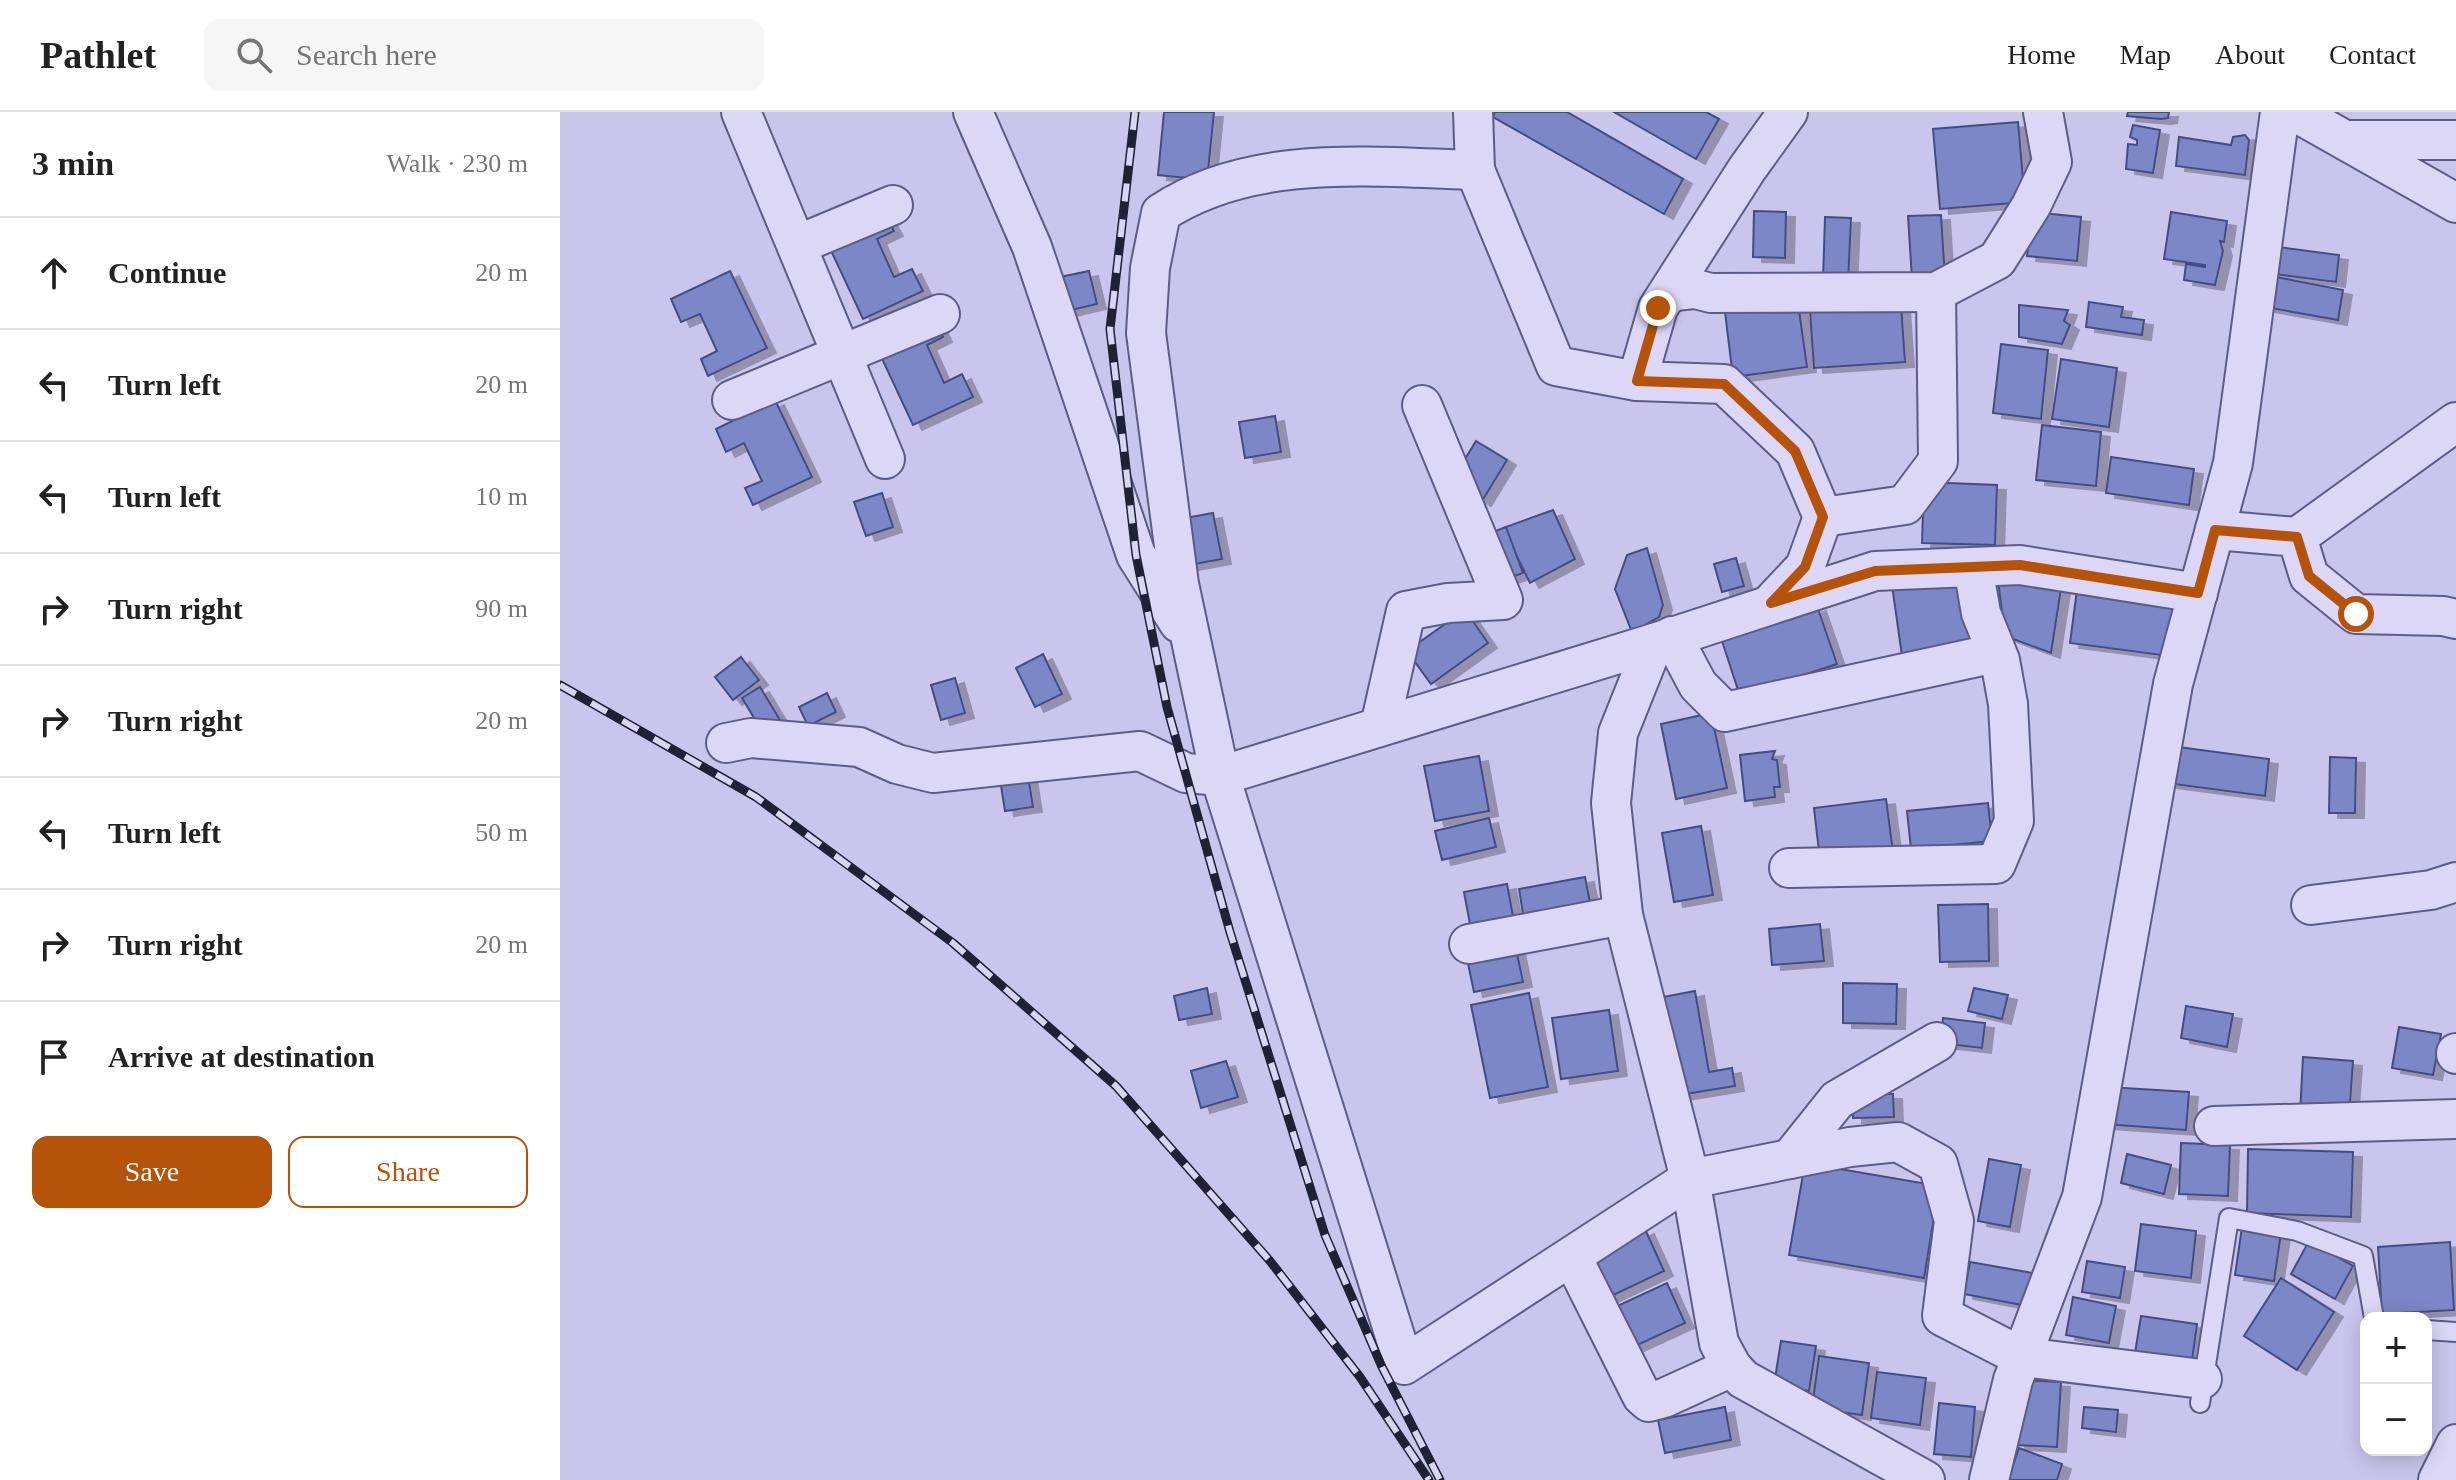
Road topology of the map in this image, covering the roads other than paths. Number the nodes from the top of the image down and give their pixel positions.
1 (741, 112) edge
2 (973, 112) edge
3 (1473, 112) edge
4 (1788, 112) edge
5 (2043, 112) edge
6 (2280, 112) edge
7 (2295, 112) edge
8 (2344, 140) junction
9 (2456, 140) edge
10 (1475, 170) junction
11 (2456, 203) edge
12 (893, 205) dead end
13 (797, 245) junction
14 (1669, 292) junction
15 (1936, 292) junction
16 (940, 314) dead end
17 (842, 355) junction
18 (1637, 381) junction
19 (732, 400) dead end
20 (1422, 405) dead end
21 (2456, 422) edge
22 (885, 459) dead end
23 (1823, 517) junction
24 (2215, 530) junction
25 (2297, 537) junction
26 (1973, 567) junction
27 (2198, 593) junction
28 (1771, 603) junction
29 (2456, 619) edge
30 (1663, 639) junction
31 (1192, 642) junction
32 (1996, 653) junction
33 (1380, 726) junction
34 (726, 743) dead end
35 (1220, 776) junction
36 (1789, 868) dead end
37 (2456, 882) edge
38 (2311, 905) dead end
39 (1623, 915) junction
40 (1469, 944) dead end
41 (1937, 1042) dead end
42 (2456, 1119) edge
43 (2214, 1126) dead end
44 (1790, 1159) junction
45 (1690, 1179) junction
46 (1572, 1257) junction
47 (2373, 1312) edge
48 (2432, 1330) edge
49 (2456, 1332) edge
50 (2022, 1357) junction
51 (1732, 1367) junction
52 (2201, 1391) joint
53 (2456, 1444) edge
54 (1925, 1480) edge
55 (1989, 1480) edge
56 (2438, 1480) edge

1 - 13 street
2 - 31 street
3 - 10 street
4 - 14 street
5 - 15 street
6 - 24 street
7 - 8 street
8 - 9 street
8 - 11 street
10 - 18 street
10 - 31 street
12 - 13 street
13 - 17 street
14 - 15 street
14 - 18 street
15 - 23 street
16 - 17 street
17 - 19 street
17 - 22 street
18 - 23 street
20 - 33 street
21 - 25 street
23 - 28 street
24 - 25 street
24 - 27 street
25 - 29 street
26 - 27 street
26 - 28 street
26 - 32 street
27 - 50 street
28 - 30 street
30 - 32 street
30 - 33 street
30 - 39 street
31 - 35 street
32 - 36 street
33 - 35 street
34 - 35 street
35 - 46 street
37 - 38 street
39 - 40 street
39 - 45 street
41 - 44 street
42 - 43 street
44 - 45 street
44 - 50 street
45 - 46 street
45 - 51 street
46 - 51 street
47 - 52 lane
48 - 49 lane
50 - 52 street
50 - 55 street
51 - 54 street
53 - 56 street

